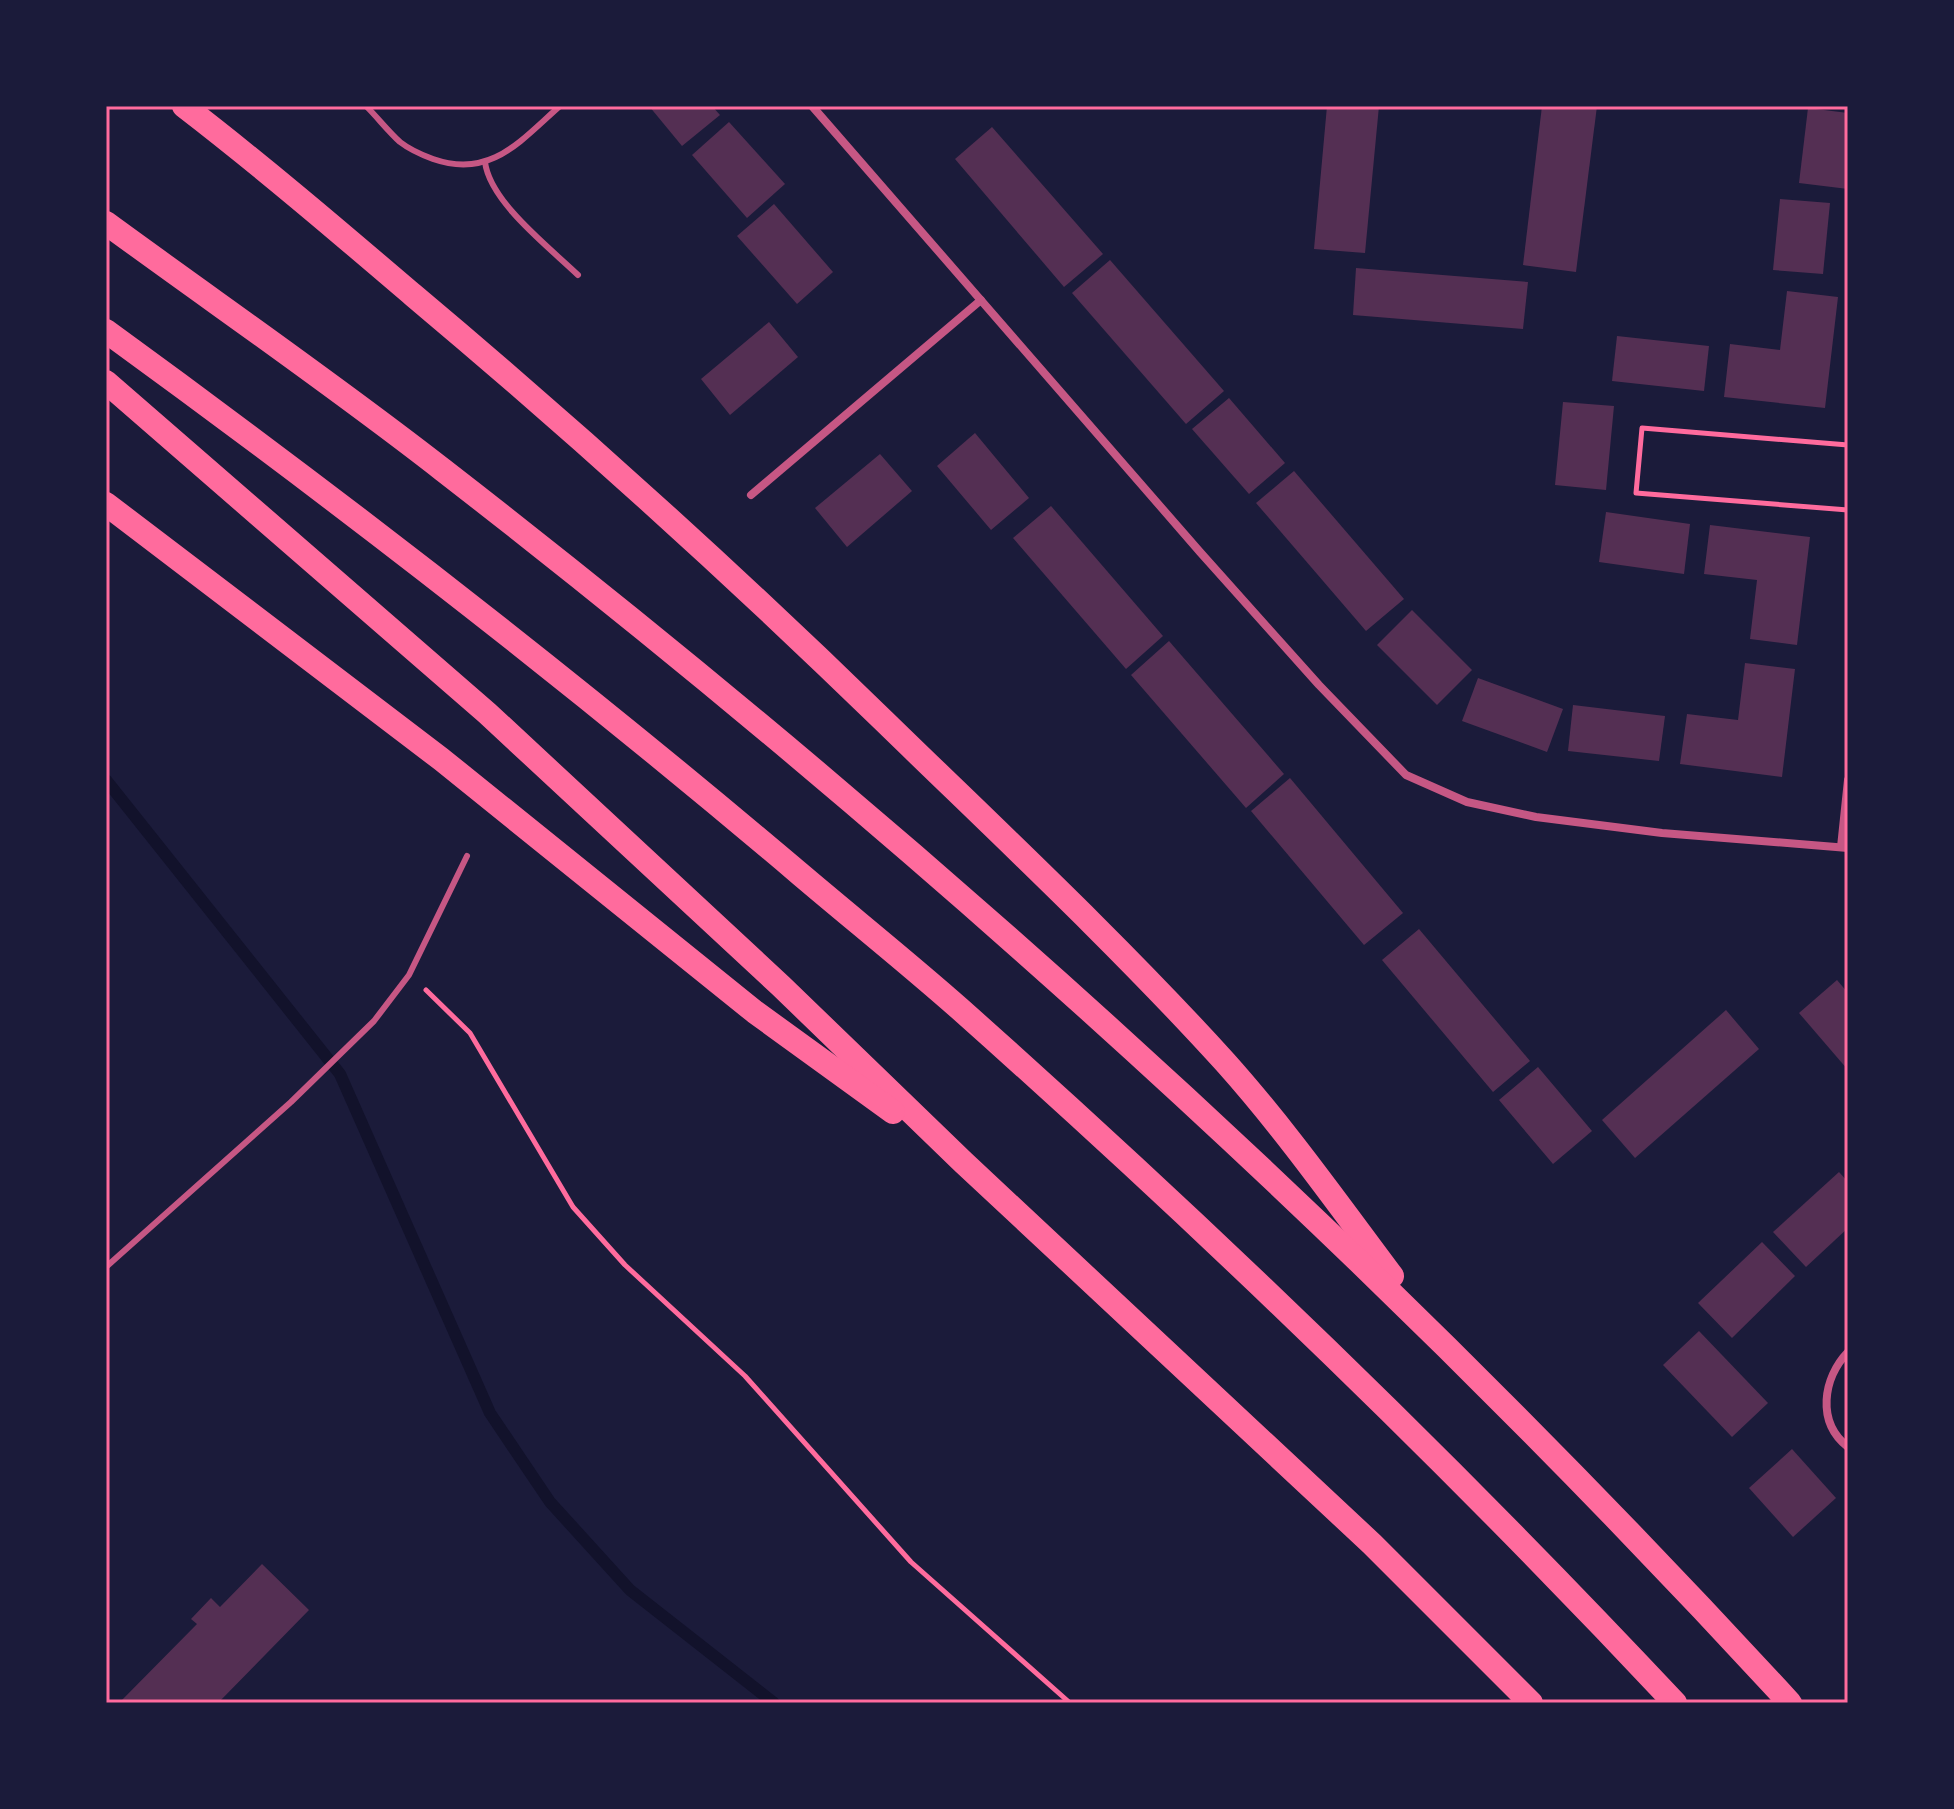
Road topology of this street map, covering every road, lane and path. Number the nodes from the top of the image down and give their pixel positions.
1 (184, 106) edge
2 (366, 106) edge
3 (560, 106) edge
4 (812, 106) edge
5 (485, 162) junction
6 (106, 223) edge
7 (578, 275) dead end
8 (981, 300) junction
9 (106, 331) edge
10 (106, 382) edge
11 (1848, 445) edge
12 (751, 495) dead end
13 (106, 504) edge
14 (1848, 510) edge
15 (1848, 780) edge
16 (1844, 847) edge
17 (467, 856) dead end
18 (409, 975) junction
19 (963, 1162) junction
20 (106, 1267) edge
21 (1443, 1344) junction
22 (1848, 1352) edge
23 (1848, 1447) edge
24 (1070, 1703) edge
25 (1531, 1703) edge
26 (1675, 1703) edge
27 (1790, 1703) edge

1 - 21 highway
2 - 5 lane
3 - 5 lane
4 - 8 street
5 - 7 lane
6 - 21 highway
8 - 12 street
8 - 16 street
9 - 26 highway
10 - 19 highway
11 - 14 path
13 - 19 highway
15 - 16 street
17 - 18 lane
18 - 20 lane
18 - 24 path
19 - 25 highway
21 - 27 highway
22 - 23 street

